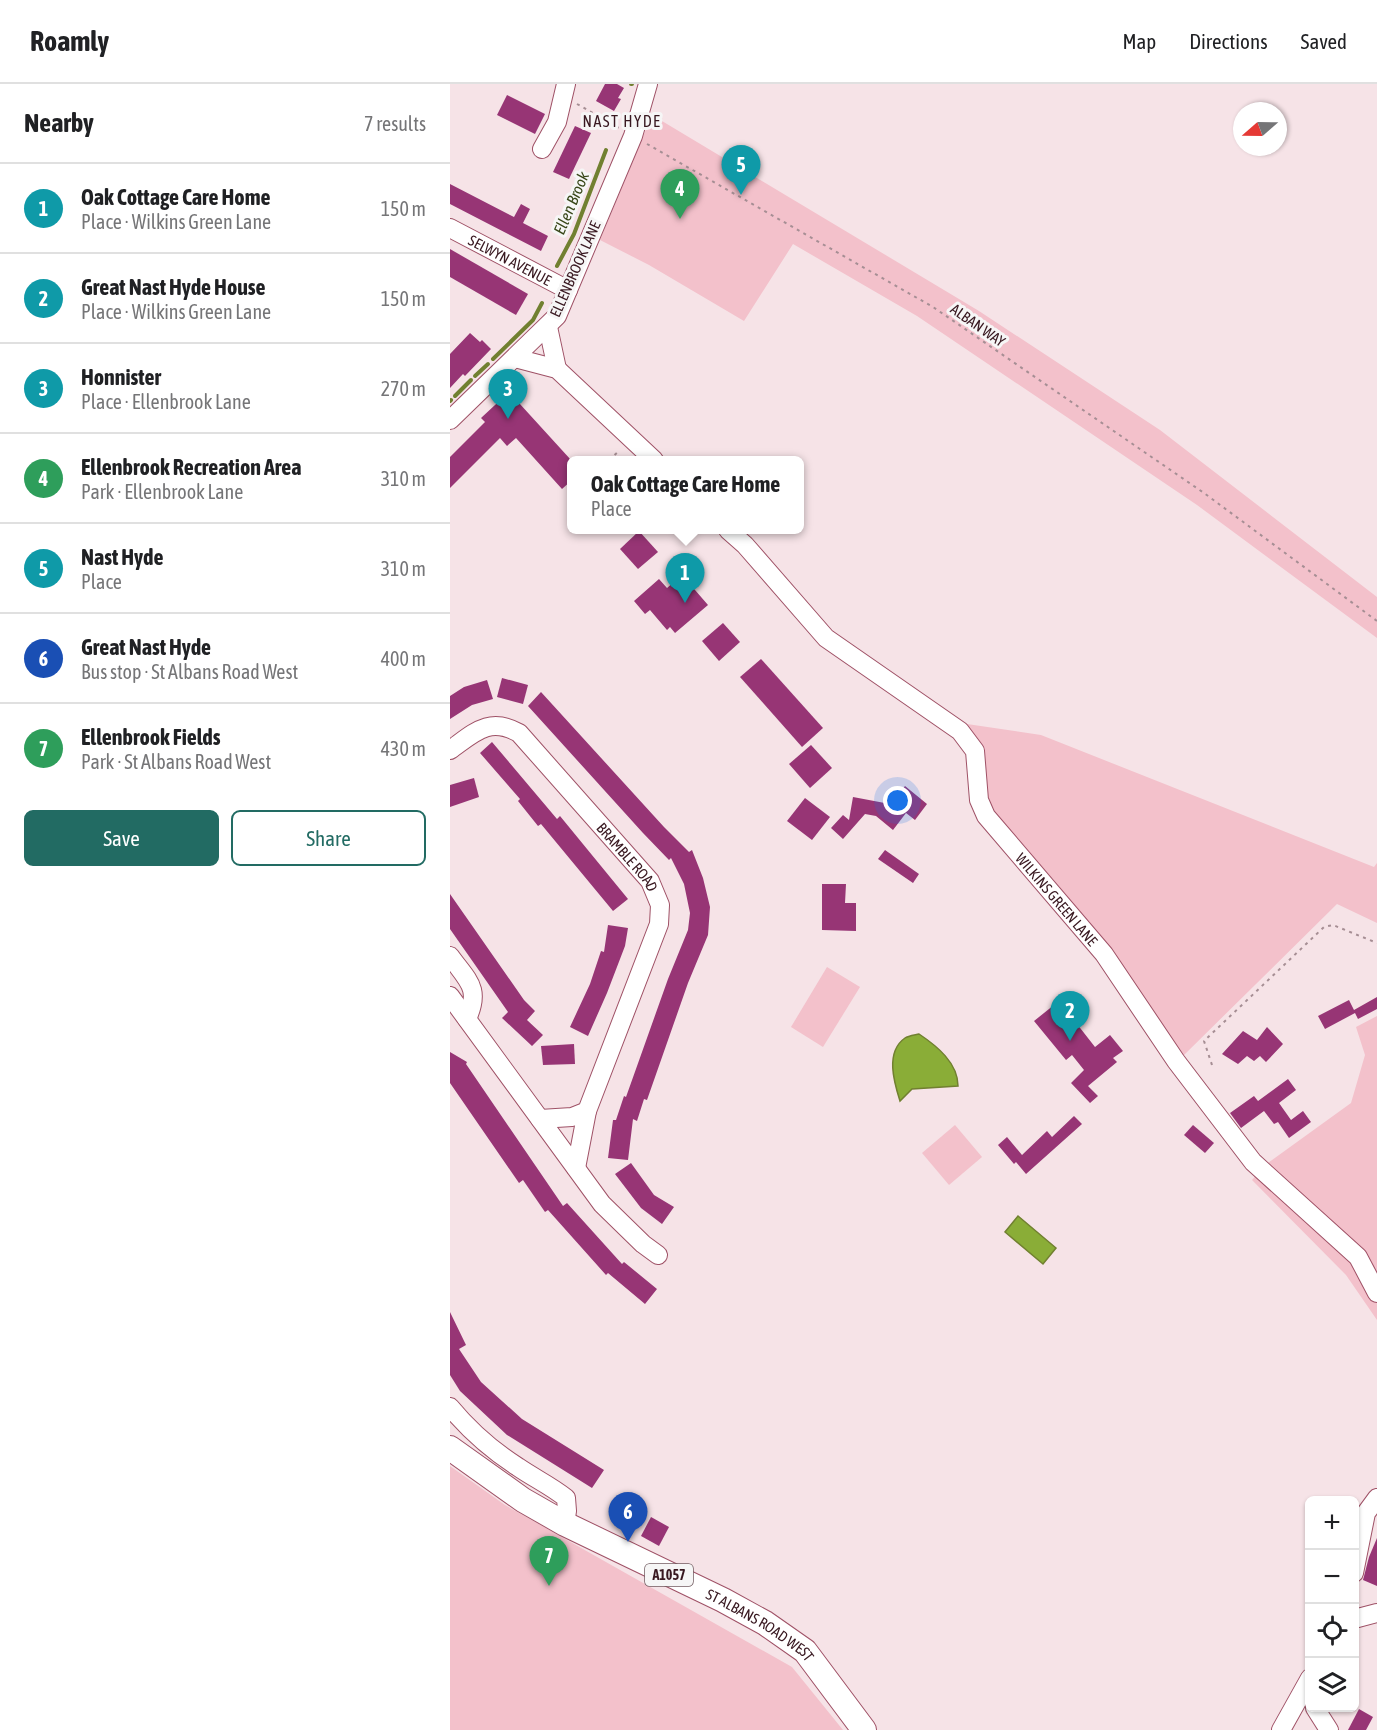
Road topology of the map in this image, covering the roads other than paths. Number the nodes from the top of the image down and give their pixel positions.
1 (648, 84) edge
2 (566, 90) edge
3 (542, 149) dead end
4 (450, 228) edge
5 (568, 290) junction
6 (548, 327) junction
7 (515, 358) junction
8 (557, 369) junction
9 (450, 420) edge
10 (650, 456) edge
11 (733, 534) edge
12 (450, 750) edge
13 (450, 956) edge
14 (450, 996) edge
15 (460, 1014) edge
16 (587, 1111) junction
17 (540, 1119) junction
18 (576, 1168) junction
19 (658, 1255) dead end
20 (1377, 1293) edge
21 (450, 1407) edge
22 (450, 1448) edge
23 (1377, 1498) edge
24 (565, 1524) junction
25 (1359, 1550) edge
26 (1377, 1613) edge
27 (1359, 1618) edge
28 (1304, 1701) edge
29 (1318, 1712) edge
30 (864, 1730) edge
31 (1281, 1730) edge
32 (1329, 1730) edge

1 - 5 street, ELLENBROOK LANE
2 - 3 street
4 - 5 street, SELWYN AVENUE
5 - 6 street, ELLENBROOK LANE
6 - 7 street, ELLENBROOK LANE
6 - 8 street
7 - 8 street
7 - 9 street, ELLENBROOK LANE
8 - 10 street
11 - 20 street, WILKINS GREEN LANE
12 - 16 street, BRAMBLE ROAD
13 - 15 street
14 - 15 street
15 - 17 street
16 - 17 street
16 - 18 street, BRAMBLE ROAD
17 - 18 street
18 - 19 street
21 - 24 street
22 - 24 main road, ST ALBANS ROAD WEST / A1057
23 - 25 street
24 - 30 main road, ST ALBANS ROAD WEST / A1057
26 - 27 street
28 - 31 street
29 - 32 street

